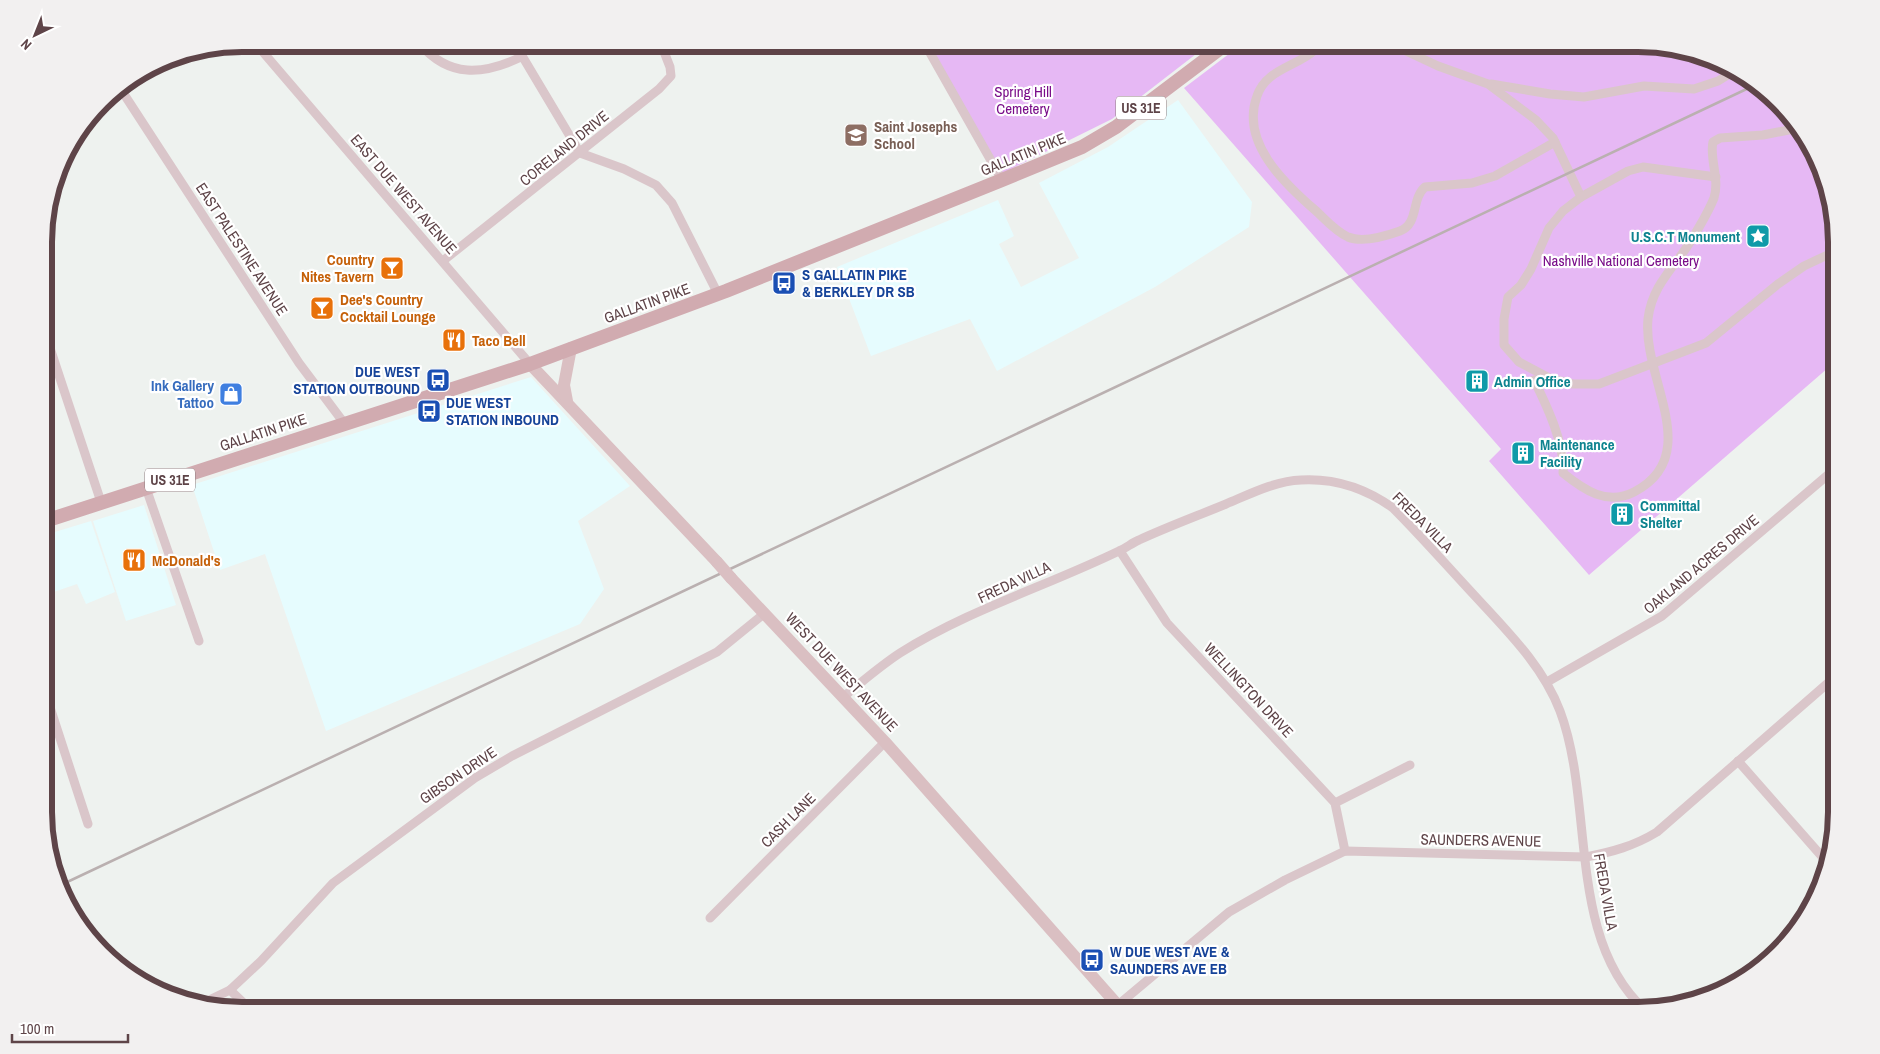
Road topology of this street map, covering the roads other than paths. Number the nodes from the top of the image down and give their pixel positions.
1 (263, 52) edge
2 (429, 52) edge
3 (519, 52) edge
4 (664, 52) edge
5 (930, 52) edge
6 (1215, 52) edge
7 (1312, 52) edge
8 (1408, 52) edge
9 (522, 57) junction
10 (1728, 75) edge
11 (1488, 84) junction
12 (124, 94) edge
13 (1790, 130) edge
14 (1555, 142) junction
15 (580, 153) junction
16 (1716, 177) junction
17 (1002, 180) junction
18 (1581, 198) junction
19 (1828, 255) edge
20 (444, 260) junction
21 (718, 294) junction
22 (571, 348) junction
23 (52, 354) edge
24 (530, 364) junction
25 (1651, 364) junction
26 (1534, 380) dead end
27 (566, 401) junction
28 (344, 423) junction
29 (1828, 475) edge
30 (146, 488) junction
31 (101, 502) junction
32 (52, 519) edge
33 (1120, 551) junction
34 (765, 613) junction
35 (199, 641) dead end
36 (1548, 682) junction
37 (1828, 683) edge
38 (844, 698) junction
39 (52, 713) edge
40 (885, 742) junction
41 (1738, 761) junction
42 (1410, 765) dead end
43 (1334, 803) junction
44 (88, 824) dead end
45 (1345, 851) junction
46 (1586, 857) junction
47 (1822, 857) edge
48 (710, 918) dead end
49 (230, 990) junction
50 (210, 999) edge
51 (243, 1002) edge
52 (1111, 1002) edge
53 (1125, 1002) edge
54 (1638, 1002) edge

1 - 20 street, EAST DUE WEST AVENUE
2 - 9 street
3 - 9 street
4 - 15 street, CORELAND DRIVE
5 - 17 street
6 - 17 main road, GALLATIN PIKE / US 31E
7 - 14 street
8 - 11 street
9 - 15 street
10 - 11 street
11 - 14 street
12 - 28 street, EAST PALESTINE AVENUE
13 - 16 street
14 - 18 street
15 - 20 street, CORELAND DRIVE
15 - 21 street
16 - 18 street
16 - 25 street
17 - 21 main road, GALLATIN PIKE / US 31E
18 - 25 street
19 - 25 street
20 - 24 street, EAST DUE WEST AVENUE
21 - 22 main road, GALLATIN PIKE / US 31E
22 - 24 main road, GALLATIN PIKE / US 31E
22 - 27 main road
23 - 31 street
24 - 27 main road, WEST DUE WEST AVENUE
24 - 28 main road, GALLATIN PIKE / US 31E
25 - 26 street
27 - 34 main road, WEST DUE WEST AVENUE, bridge
28 - 30 main road, GALLATIN PIKE / US 31E
29 - 36 street, OAKLAND ACRES DRIVE
30 - 31 main road, GALLATIN PIKE / US 31E
30 - 35 street
31 - 32 main road, GALLATIN PIKE / US 31E
33 - 36 street, FREDA VILLA
33 - 38 street, FREDA VILLA
33 - 43 street, WELLINGTON DRIVE
34 - 38 main road, WEST DUE WEST AVENUE
34 - 49 street, GIBSON DRIVE
36 - 46 street, FREDA VILLA
37 - 41 street, SAUNDERS AVENUE
38 - 40 main road, WEST DUE WEST AVENUE
39 - 44 street
40 - 48 street, CASH LANE
40 - 52 main road, WEST DUE WEST AVENUE
41 - 46 street, SAUNDERS AVENUE
41 - 47 street
42 - 43 street
43 - 45 street, WELLINGTON DRIVE
45 - 46 street, SAUNDERS AVENUE
45 - 53 street, SAUNDERS AVENUE
46 - 54 street, FREDA VILLA
49 - 50 street, GIBSON DRIVE
49 - 51 street

